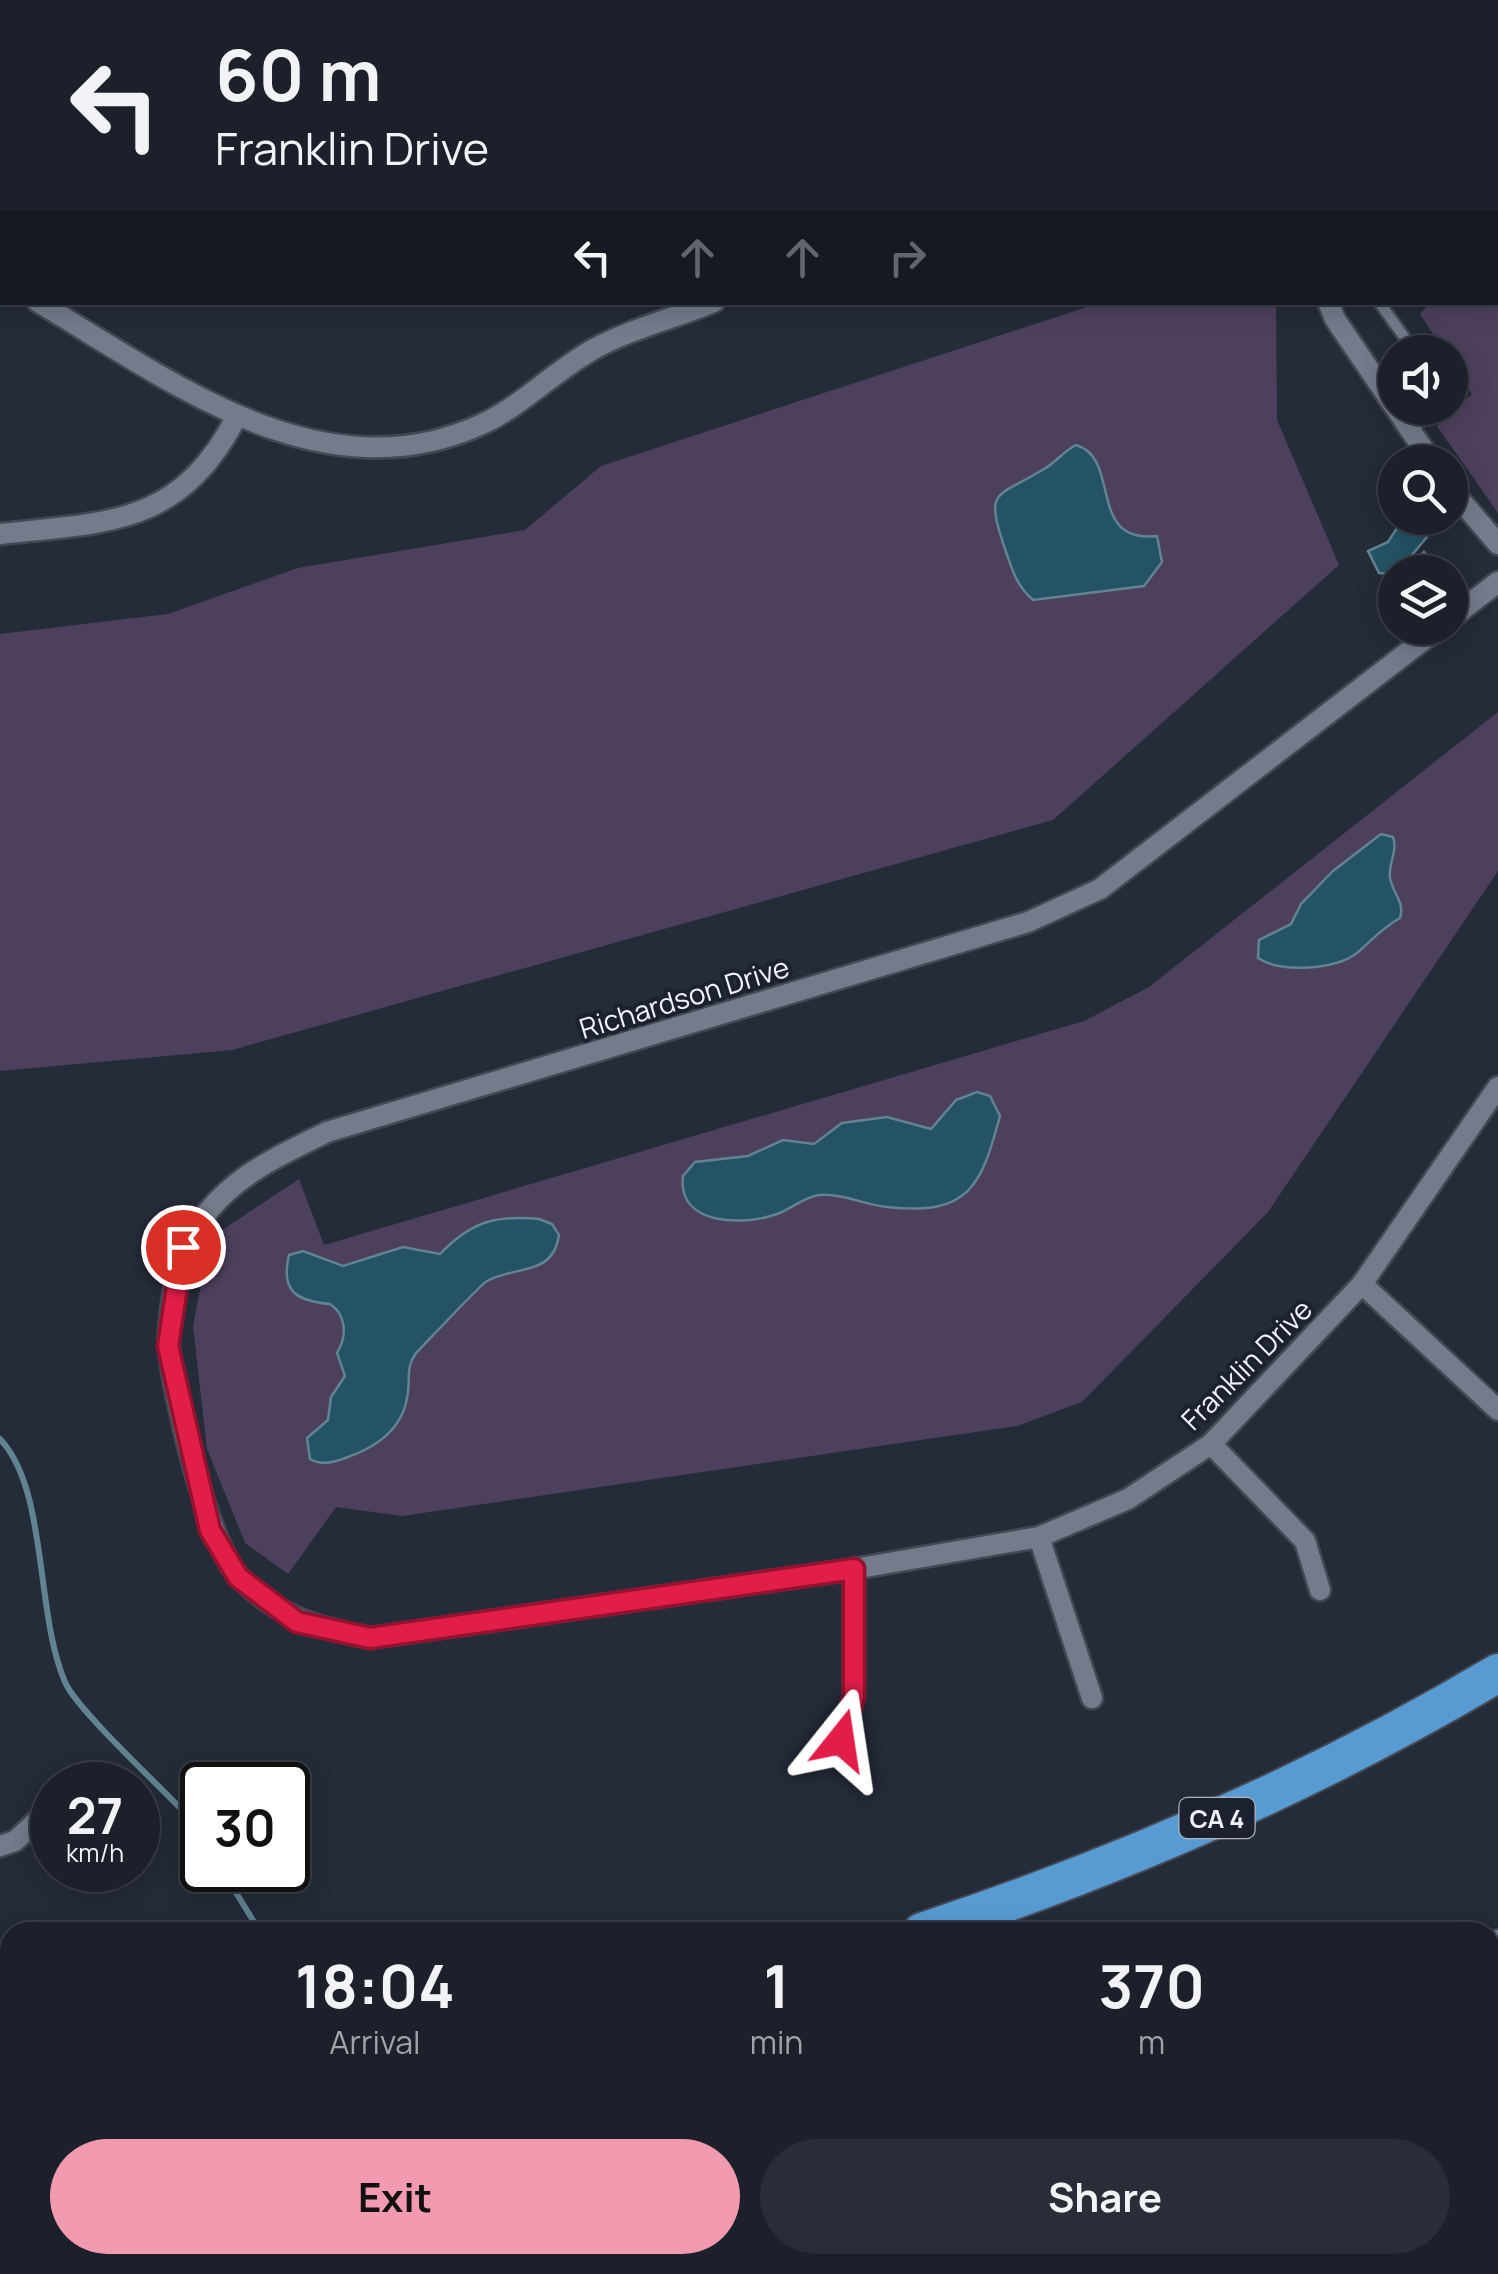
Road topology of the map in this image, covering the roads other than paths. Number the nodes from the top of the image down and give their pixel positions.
1 (43, 305) edge
2 (706, 305) edge
3 (1329, 305) edge
4 (1381, 305) edge
5 (1403, 335) edge
6 (236, 418) junction
7 (1417, 425) edge
8 (1410, 430) junction
9 (1420, 445) edge
10 (1468, 509) edge
11 (0, 534) edge
12 (1498, 544) edge
13 (1498, 582) edge
14 (1468, 605) edge
15 (1417, 645) edge
16 (1498, 1087) edge
17 (1362, 1284) junction
18 (1498, 1410) edge
19 (1211, 1444) junction
20 (210, 1530) joint
21 (1039, 1537) junction
22 (854, 1569) junction
23 (1320, 1590) dead end
24 (1498, 1673) edge
25 (1092, 1698) dead end
26 (841, 1740) dead end
27 (30, 1827) edge
28 (0, 1846) edge
29 (951, 1922) edge

1 - 6 street
2 - 6 street
3 - 8 street
4 - 5 lane
6 - 11 street
7 - 8 lane
8 - 9 street
10 - 12 street
13 - 14 street
15 - 20 street, Richardson Drive
16 - 17 street, Franklin Drive
17 - 18 street
17 - 19 street, Franklin Drive
19 - 21 street, Franklin Drive
19 - 23 street
20 - 22 street, Franklin Drive
21 - 22 street, Franklin Drive
21 - 25 street
22 - 26 street
24 - 29 highway, CA 4
27 - 28 street

